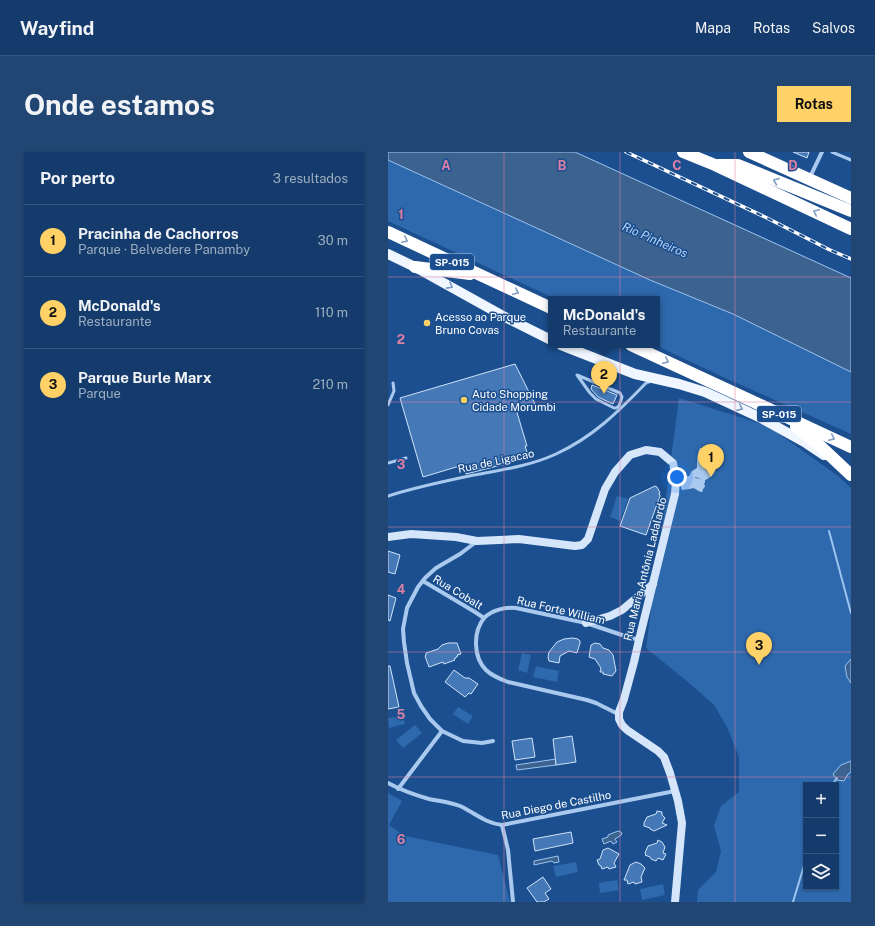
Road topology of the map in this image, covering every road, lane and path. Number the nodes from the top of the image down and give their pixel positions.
1 (683, 152) edge
2 (748, 152) edge
3 (822, 152) edge
4 (832, 152) edge
5 (851, 160) edge
6 (715, 165) junction
7 (809, 179) junction
8 (851, 198) edge
9 (851, 212) edge
10 (851, 229) edge
11 (388, 232) edge
12 (388, 254) edge
13 (415, 267) junction
14 (482, 276) junction
15 (548, 307) edge
16 (548, 338) edge
17 (568, 348) edge
18 (637, 348) edge
19 (577, 375) joint
20 (654, 379) junction
21 (393, 383) dead end
22 (388, 405) edge
23 (778, 413) junction
24 (851, 447) edge
25 (406, 458) dead end
26 (388, 463) edge
27 (706, 470) dead end
28 (851, 475) edge
29 (701, 490) dead end
30 (388, 496) edge
31 (388, 537) edge
32 (477, 540) junction
33 (423, 581) junction
34 (653, 584) junction
35 (484, 618) junction
36 (586, 623) junction
37 (639, 640) junction
38 (618, 714) junction
39 (442, 731) junction
40 (494, 741) dead end
41 (388, 784) edge
42 (398, 789) junction
43 (675, 791) junction
44 (502, 825) junction
45 (513, 902) edge
46 (676, 902) edge

1 - 6 highway
2 - 7 highway
3 - 7 street
4 - 5 lane
9 -> 6 highway
10 -> 6 highway
7 - 8 highway
11 -> 14 highway, SP-015
12 - 13 main road
13 - 14 highway
13 -> 16 main road
14 -> 15 highway, SP-015
17 - 20 main road
18 -> 23 highway, SP-015
19 - 19 lane
20 -> 28 main road
20 - 30 lane, Rua de Ligacao
21 - 22 lane
23 -> 24 highway, SP-015
23 - 28 highway
25 - 26 lane
27 - 29 street
31 - 32 street, Rua Maria Antônia Ladalardo
32 - 33 street
32 - 34 street, Rua Maria Antônia Ladalardo
33 - 35 street, Rua Cobalt
33 - 39 street
34 - 36 street
34 - 37 street, Rua Maria Antônia Ladalardo
35 - 36 street, Rua Forte William
35 - 38 street
36 - 37 street, Rua Forte William
37 - 38 street, Rua Maria Antônia Ladalardo
38 - 43 street
39 - 40 street
39 - 42 street
41 - 42 street, Rua Diego de Castilho
42 - 44 street, Rua Diego de Castilho
43 - 44 street, Rua Diego de Castilho
43 - 46 street
44 - 45 street

